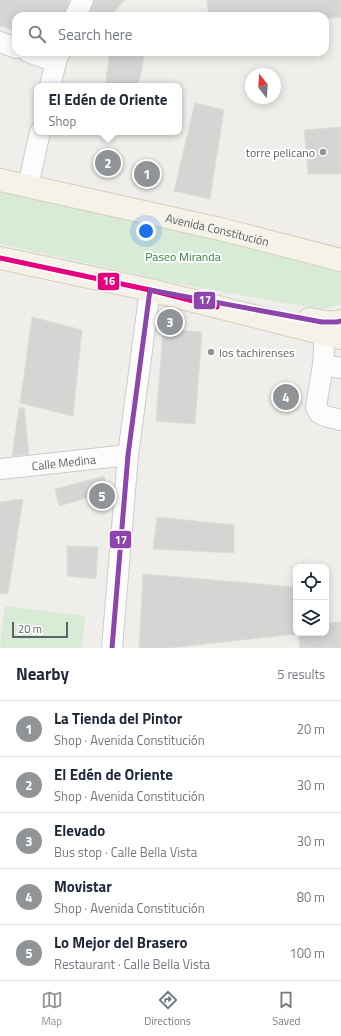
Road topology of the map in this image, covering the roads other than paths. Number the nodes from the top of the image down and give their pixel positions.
1 (82, 0) edge
2 (77, 12) edge
3 (0, 42) edge
4 (12, 46) edge
5 (58, 57) edge
6 (51, 83) edge
7 (39, 135) edge
8 (0, 180) edge
9 (28, 186) junction
10 (302, 250) junction
11 (341, 254) edge
12 (0, 258) edge
13 (341, 260) edge
14 (341, 266) edge
15 (150, 290) junction
16 (336, 331) edge
17 (332, 366) edge
18 (341, 420) edge
19 (128, 455) junction
20 (0, 469) edge
21 (112, 648) edge

1 - 2 street
3 - 4 street
5 - 6 street
7 - 9 street
8 - 9 main road, Avenida Constitución
9 - 10 main road, Avenida Constitución
10 - 11 main road
10 - 13 main road, Avenida Constitución
10 - 14 main road
12 - 15 main road
15 - 16 main road
15 - 19 street
16 - 17 street
17 - 18 street
19 - 20 street, Calle Medina
19 - 21 street

